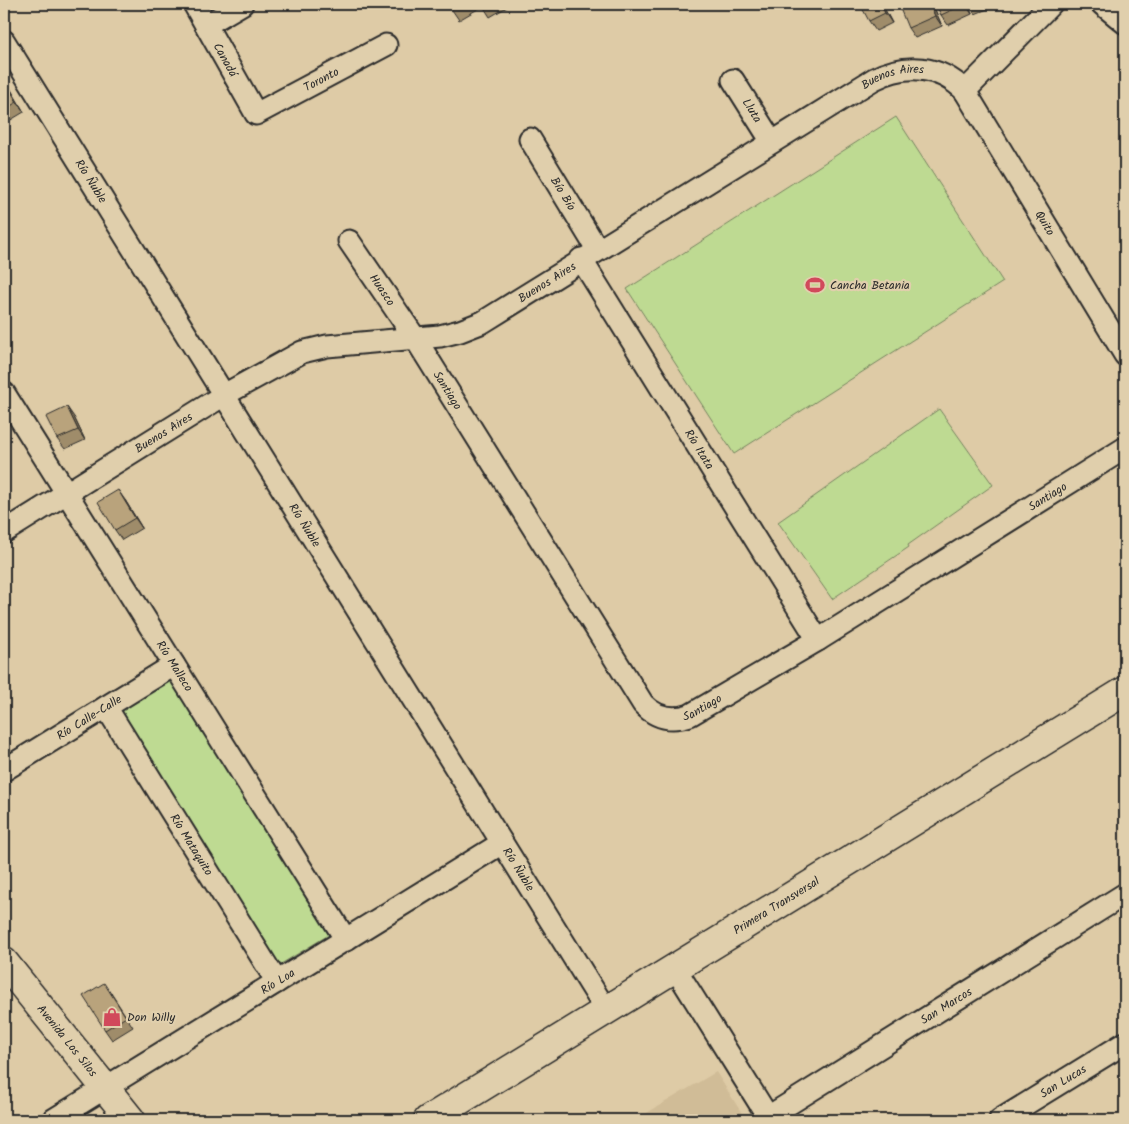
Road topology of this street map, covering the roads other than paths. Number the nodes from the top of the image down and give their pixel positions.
1 (194, 4) edge
2 (242, 4) edge
3 (1051, 4) edge
4 (1102, 4) edge
5 (1125, 23) edge
6 (206, 24) junction
7 (4, 41) edge
8 (386, 46) dead end
9 (10, 62) edge
10 (733, 80) dead end
11 (965, 91) junction
12 (256, 114) joint
13 (530, 139) dead end
14 (772, 142) junction
15 (349, 241) dead end
16 (589, 254) junction
17 (415, 338) junction
18 (1125, 355) edge
19 (4, 393) edge
20 (224, 396) junction
21 (1125, 448) edge
22 (66, 494) junction
23 (4, 532) edge
24 (818, 640) junction
25 (174, 665) junction
26 (1125, 691) edge
27 (106, 707) junction
28 (4, 770) edge
29 (502, 843) junction
30 (1125, 894) edge
31 (346, 940) junction
32 (4, 962) edge
33 (675, 968) junction
34 (277, 982) junction
35 (606, 1010) junction
36 (1125, 1043) edge
37 (105, 1088) junction
38 (769, 1118) edge
39 (53, 1120) edge
40 (131, 1120) edge
41 (428, 1120) edge
42 (1000, 1120) edge

1 - 6 street, Canadá
2 - 6 street
3 - 11 street
4 - 5 street
6 - 12 street, Canadá
7 - 9 street, Río Ñuble
8 - 12 street, Toronto
9 - 20 street, Río Ñuble
10 - 14 street, Lluta
11 - 14 street, Buenos Aires
11 - 18 street, Quito
13 - 16 street, Bío Bío
14 - 16 street, Buenos Aires
15 - 17 street, Huasco
16 - 17 street, Buenos Aires
16 - 24 street, Río Itata
17 - 20 street, Buenos Aires
17 - 24 street, Santiago
19 - 22 street, Río Malleco
20 - 22 street, Buenos Aires
20 - 29 street, Río Ñuble
21 - 24 street, Santiago
22 - 23 street, Buenos Aires
22 - 25 street, Río Malleco
25 - 27 street, Río Calle-Calle
25 - 31 street, Río Malleco
26 - 33 main road, Primera Transversal
27 - 28 street, Río Calle-Calle
27 - 34 street, Río Mataquito
29 - 31 street, Río Loa
29 - 35 street, Río Ñuble
30 - 38 street, San Marcos
31 - 34 street, Río Loa
32 - 37 main road, Avenida Los Silos
33 - 35 main road, Primera Transversal
33 - 38 street
34 - 37 street, Río Loa
35 - 41 main road, Primera Transversal
36 - 42 street, San Lucas
37 - 39 street, Río Loa
37 - 40 main road, Avenida Los Silos

